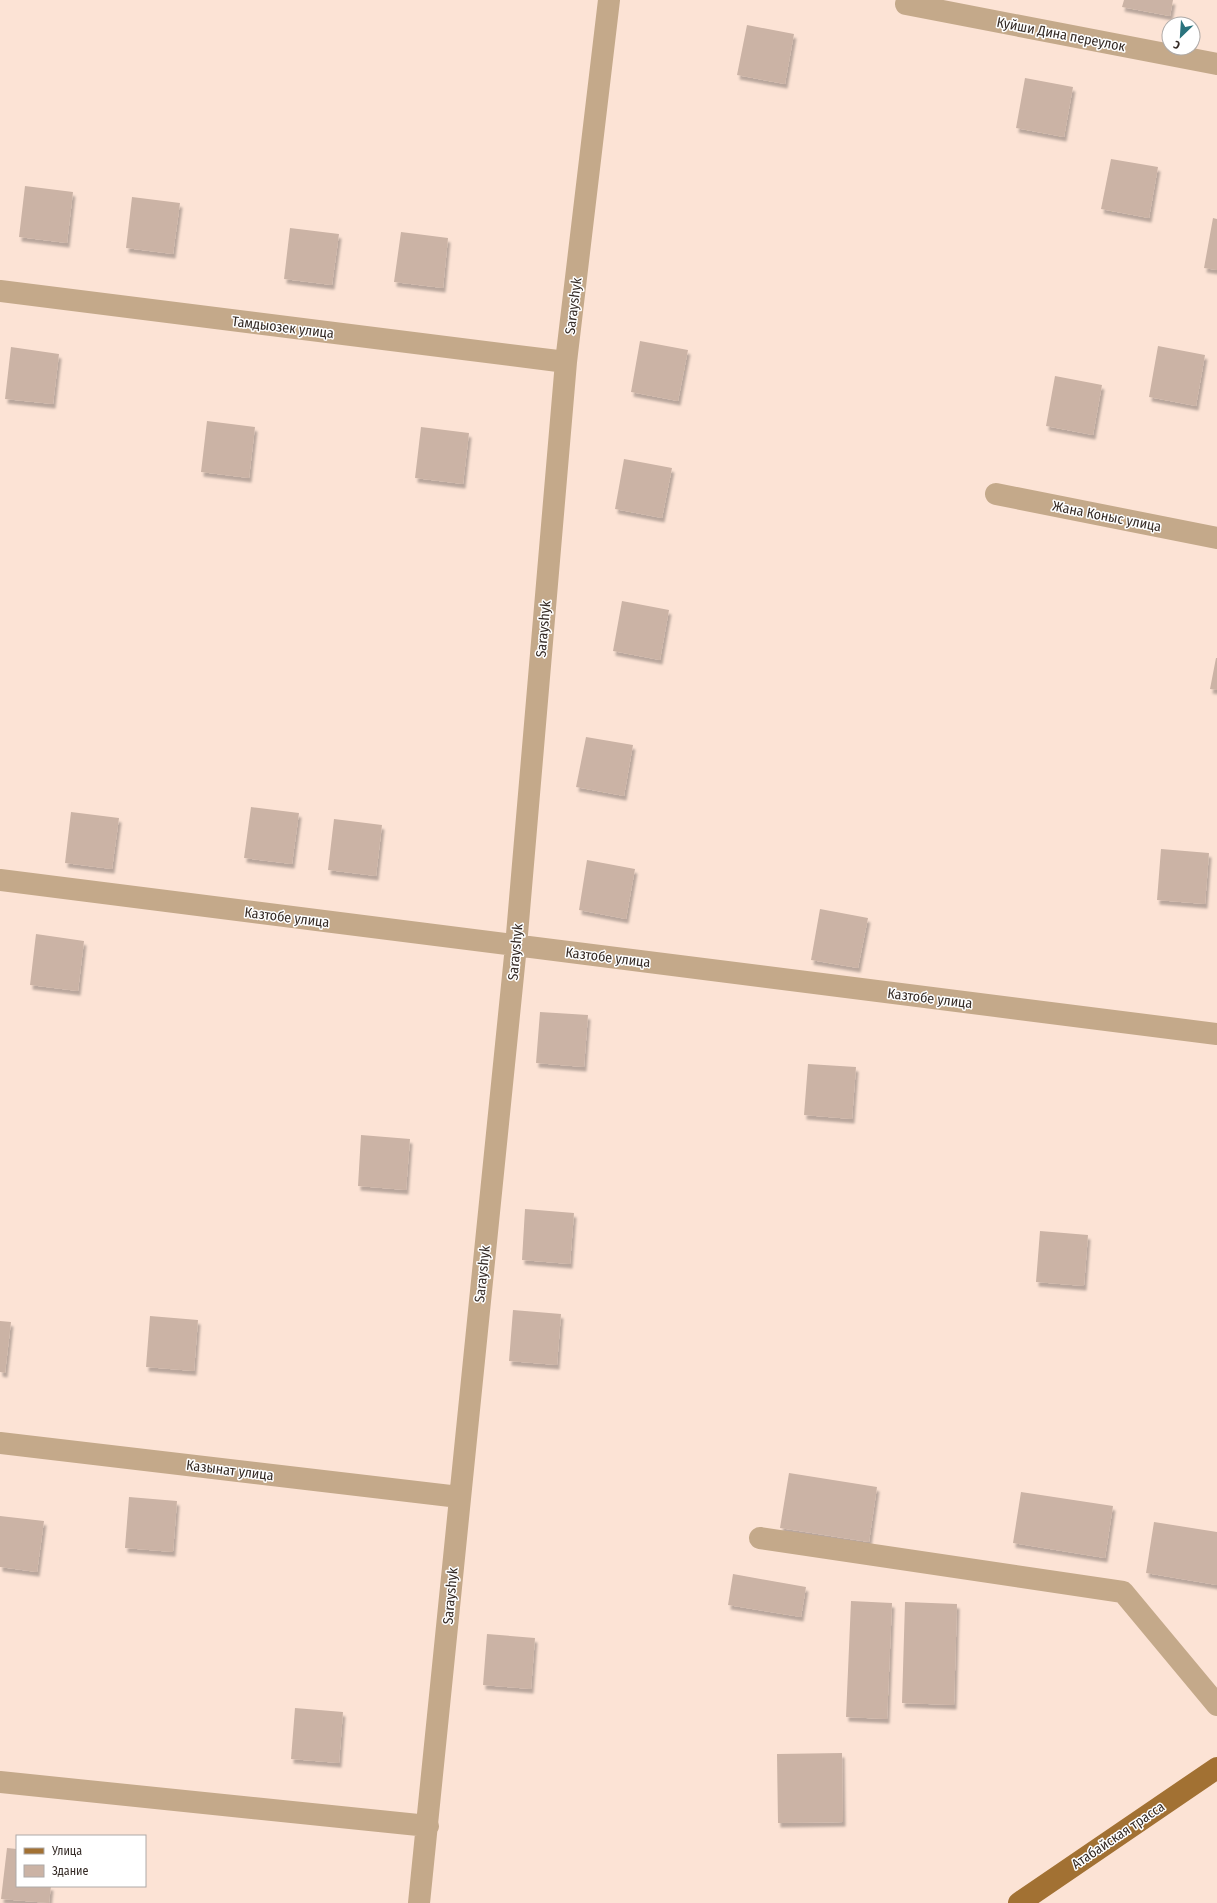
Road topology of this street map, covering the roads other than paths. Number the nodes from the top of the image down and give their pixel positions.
1 (609, 0) edge
2 (906, 4) dead end
3 (1217, 64) edge
4 (0, 291) edge
5 (566, 362) junction
6 (996, 494) dead end
7 (1217, 538) edge
8 (0, 880) edge
9 (516, 946) junction
10 (1217, 1034) edge
11 (0, 1443) edge
12 (459, 1497) junction
13 (760, 1538) dead end
14 (1217, 1706) edge
15 (1217, 1768) edge
16 (0, 1782) edge
17 (428, 1826) junction
18 (419, 1903) edge
19 (1019, 1903) edge

1 - 5 street, Sarayshyk
2 - 3 street, Куйши Дина переулок
4 - 5 street, Тамдыозек улица
5 - 9 street, Sarayshyk
6 - 7 street, Жана Коныс улица
8 - 9 street, Казтобе улица
9 - 10 street, Казтобе улица
9 - 12 street, Sarayshyk
11 - 12 street, Казынат улица
12 - 17 street, Sarayshyk
13 - 14 street
15 - 19 main road, Атабайская трасса
16 - 17 street
17 - 18 street, Sarayshyk

